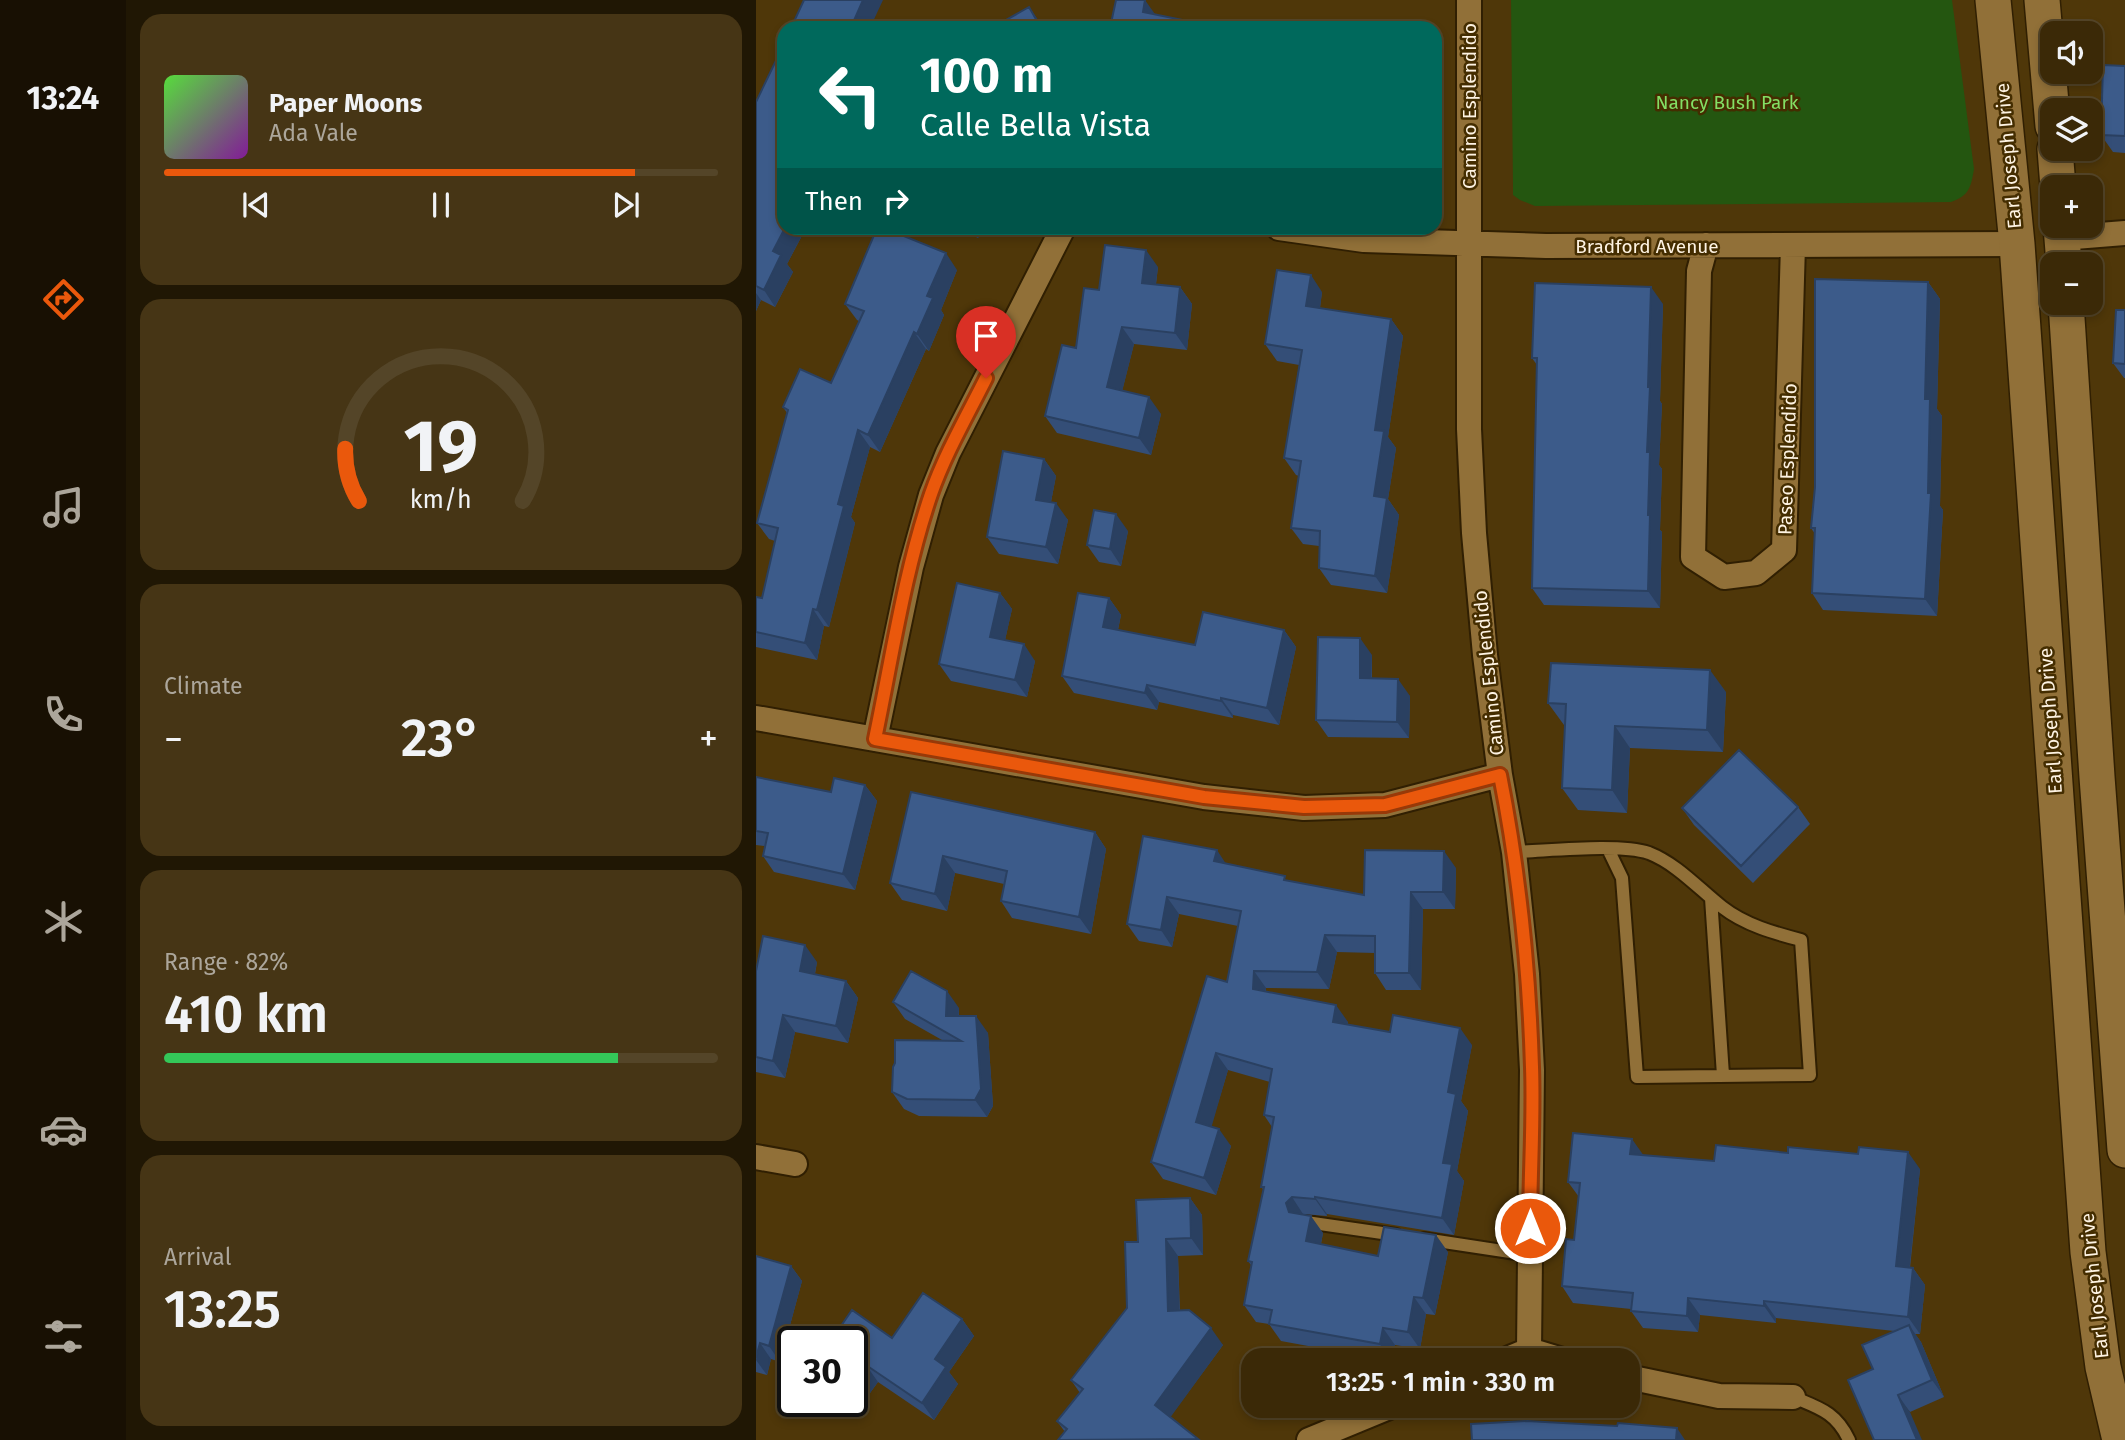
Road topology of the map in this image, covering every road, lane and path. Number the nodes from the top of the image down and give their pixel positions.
1 (1469, 0) edge
2 (1993, 0) edge
3 (2042, 0) edge
4 (2051, 98) edge
5 (2125, 233) edge
6 (1059, 235) edge
7 (1329, 235) edge
8 (1469, 242) junction
9 (2063, 243) edge
10 (2017, 244) junction
11 (1706, 245) junction
12 (1793, 245) junction
13 (2068, 315) edge
14 (756, 718) edge
15 (875, 739) junction
16 (1500, 775) junction
17 (1608, 849) junction
18 (1514, 852) junction
19 (1711, 898) junction
20 (1723, 1075) junction
21 (2125, 1150) edge
22 (756, 1157) edge
23 (795, 1164) dead end
24 (1306, 1222) edge
25 (1530, 1255) junction
26 (1528, 1348) edge
27 (1640, 1380) edge
28 (1793, 1397) joint
29 (1363, 1418) edge
30 (1310, 1440) edge
31 (1849, 1440) edge
32 (2120, 1440) edge

1 - 8 street, Camino Esplendido
2 - 10 main road, Earl Joseph Drive
3 - 4 main road
5 - 9 street
6 - 15 street
7 - 8 street, Bradford Avenue
8 - 11 street, Bradford Avenue
8 - 16 street, Camino Esplendido
10 - 12 street, Bradford Avenue
10 - 32 main road, Earl Joseph Drive
11 - 12 street, Bradford Avenue
11 - 12 street, Paseo Esplendido
13 - 21 main road
14 - 15 street
15 - 16 street
16 - 18 street, Camino Esplendido
17 - 18 lane
17 - 19 lane
17 - 20 lane
18 - 25 street, Camino Esplendido
19 - 20 lane
19 - 20 lane
22 - 23 street
24 - 25 lane
25 - 26 street, Camino Esplendido
27 - 28 street
28 - 31 lane
29 - 30 street

